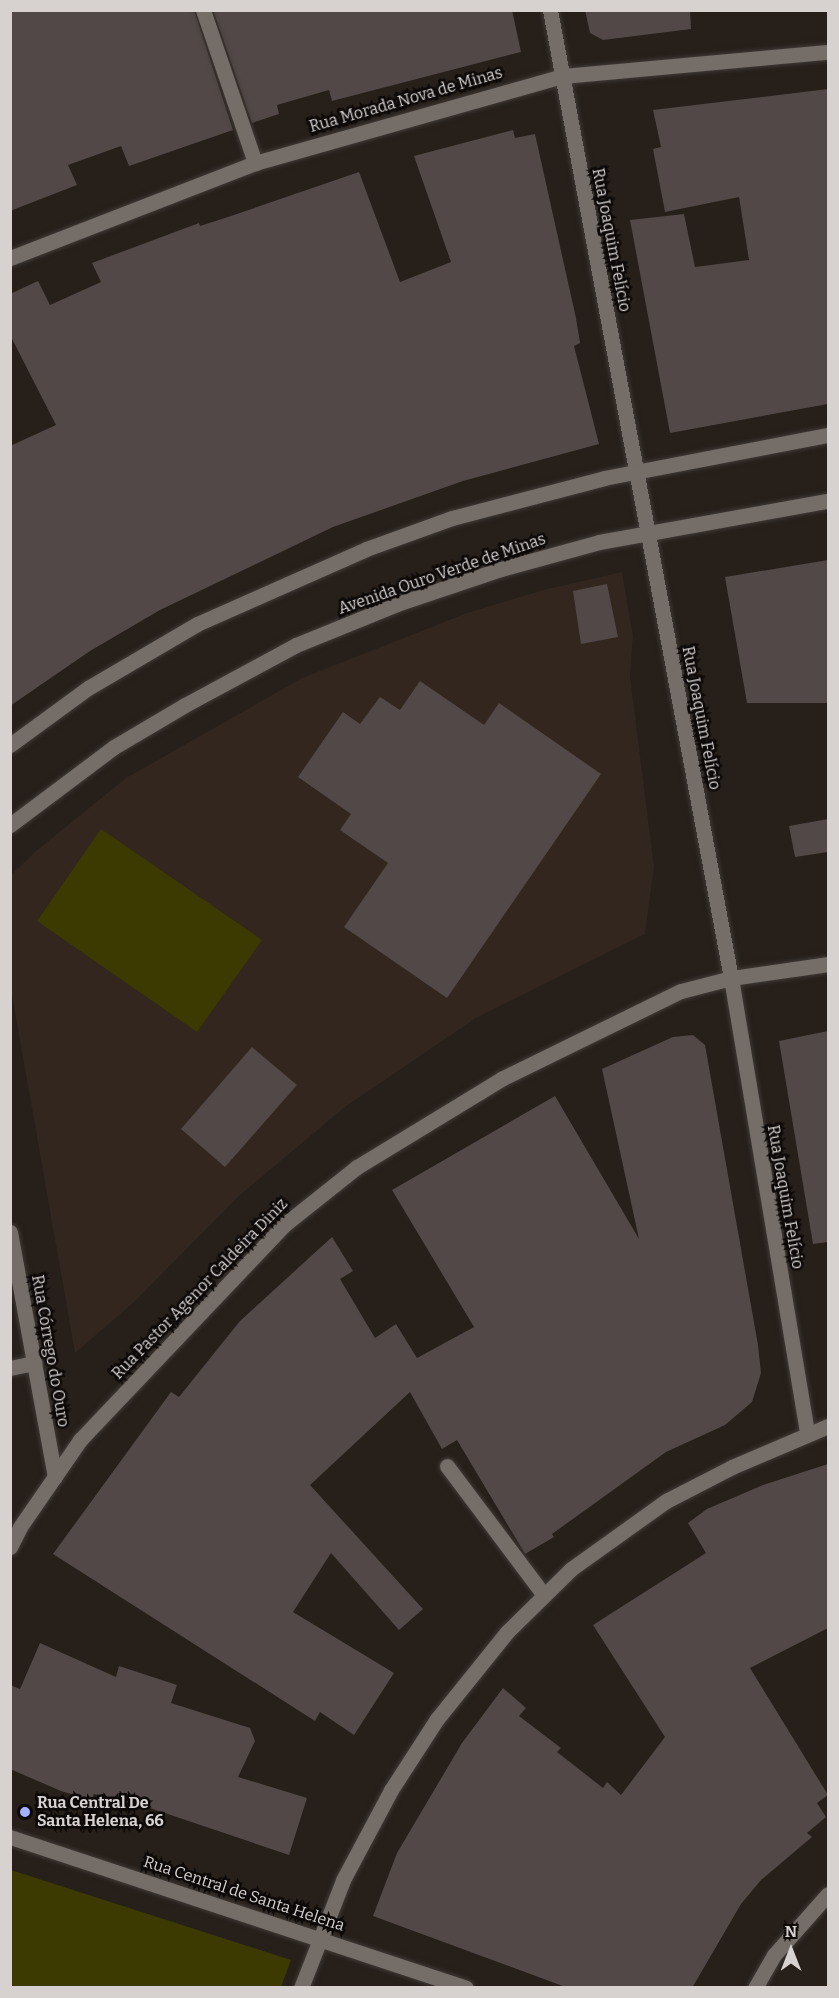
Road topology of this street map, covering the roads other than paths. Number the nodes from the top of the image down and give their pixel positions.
1 (202, 10) edge
2 (550, 10) edge
3 (828, 52) edge
4 (562, 76) junction
5 (255, 163) junction
6 (10, 258) edge
7 (828, 435) edge
8 (637, 472) junction
9 (828, 501) edge
10 (648, 533) junction
11 (10, 745) edge
12 (10, 825) edge
13 (828, 964) edge
14 (731, 978) junction
15 (10, 1232) edge
16 (34, 1363) junction
17 (10, 1368) edge
18 (828, 1426) edge
19 (807, 1433) junction
20 (447, 1466) dead end
21 (55, 1477) junction
22 (10, 1547) edge
23 (544, 1595) junction
24 (10, 1837) edge
25 (828, 1894) edge
26 (320, 1938) junction
27 (301, 1988) edge
28 (466, 1988) edge
29 (755, 1988) edge

1 - 5 street
2 - 4 street, Rua Joaquim Felício
3 - 4 street, Rua Morada Nova de Minas
4 - 5 street, Rua Morada Nova de Minas
4 - 8 street, Rua Joaquim Felício
5 - 6 street, Rua Morada Nova de Minas
7 - 8 street
8 - 10 street, Rua Joaquim Felício
8 - 11 street
9 - 10 street, Avenida Ouro Verde de Minas
10 - 12 street, Avenida Ouro Verde de Minas
10 - 14 street, Rua Joaquim Felício
13 - 14 street, Rua Pastor Agenor Caldeira Diniz
14 - 19 street, Rua Joaquim Felício
14 - 21 street, Rua Pastor Agenor Caldeira Diniz
15 - 16 street, Rua Córrego do Ouro
16 - 17 street
16 - 21 street, Rua Córrego do Ouro
18 - 19 street
19 - 23 street
20 - 23 street
21 - 22 street, Rua Pastor Agenor Caldeira Diniz
23 - 26 street
24 - 26 street, Rua Central de Santa Helena
25 - 29 street
26 - 27 street
26 - 28 street, Rua Central de Santa Helena

